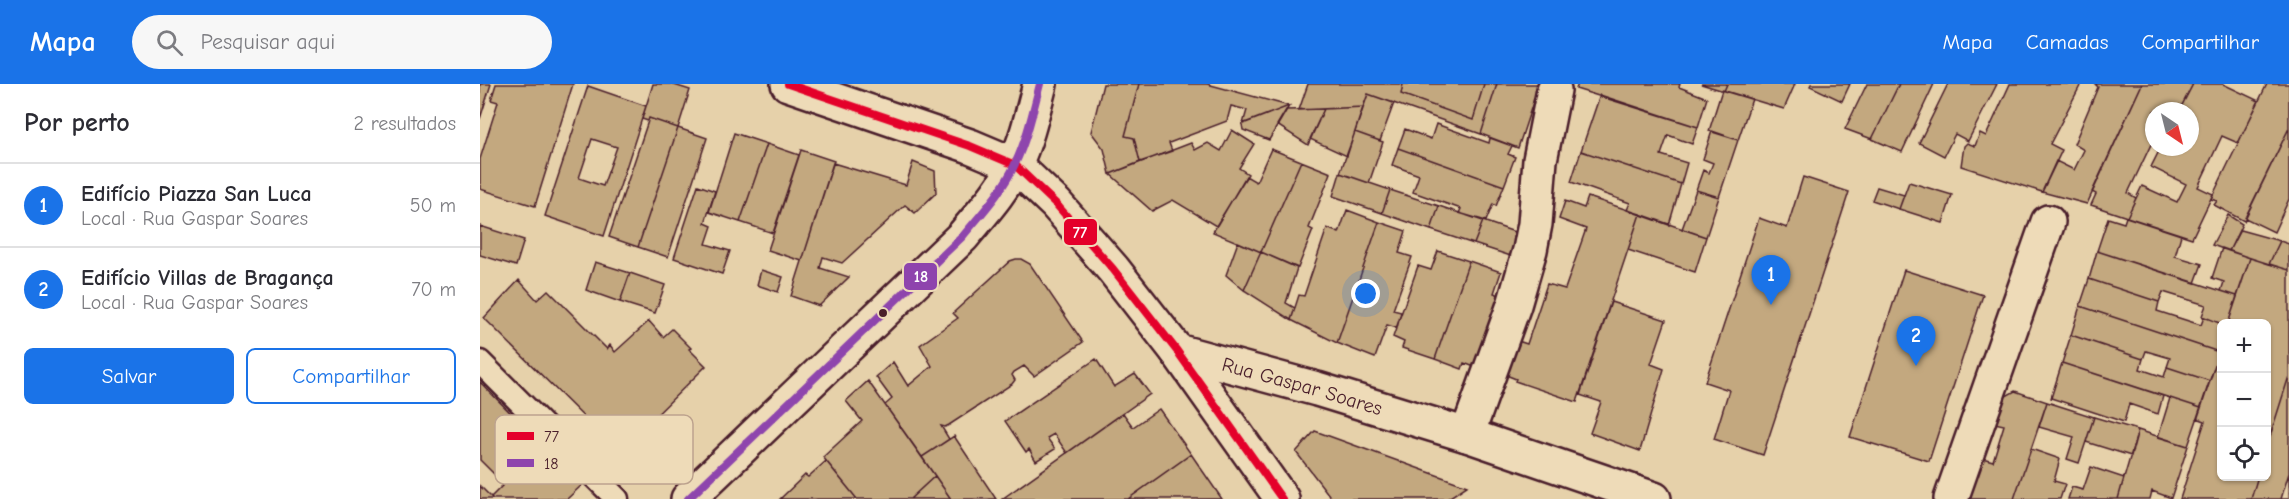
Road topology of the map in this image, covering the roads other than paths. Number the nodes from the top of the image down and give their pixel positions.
1 (788, 84) edge
2 (1040, 84) edge
3 (1554, 90) dead end
4 (1015, 165) junction
5 (2048, 222) dead end
6 (1177, 351) junction
7 (480, 362) edge
8 (533, 415) edge
9 (1467, 435) junction
10 (601, 484) edge
11 (616, 499) edge
12 (688, 499) edge
13 (1282, 499) edge
14 (1654, 499) edge
15 (1952, 499) edge

1 - 4 street
2 - 4 street
3 - 9 street
4 - 6 street
4 - 12 street
5 - 15 street
6 - 9 street, Rua Gaspar Soares
6 - 13 street
7 - 8 lane
9 - 14 street, Rua Gaspar Soares
10 - 11 lane

